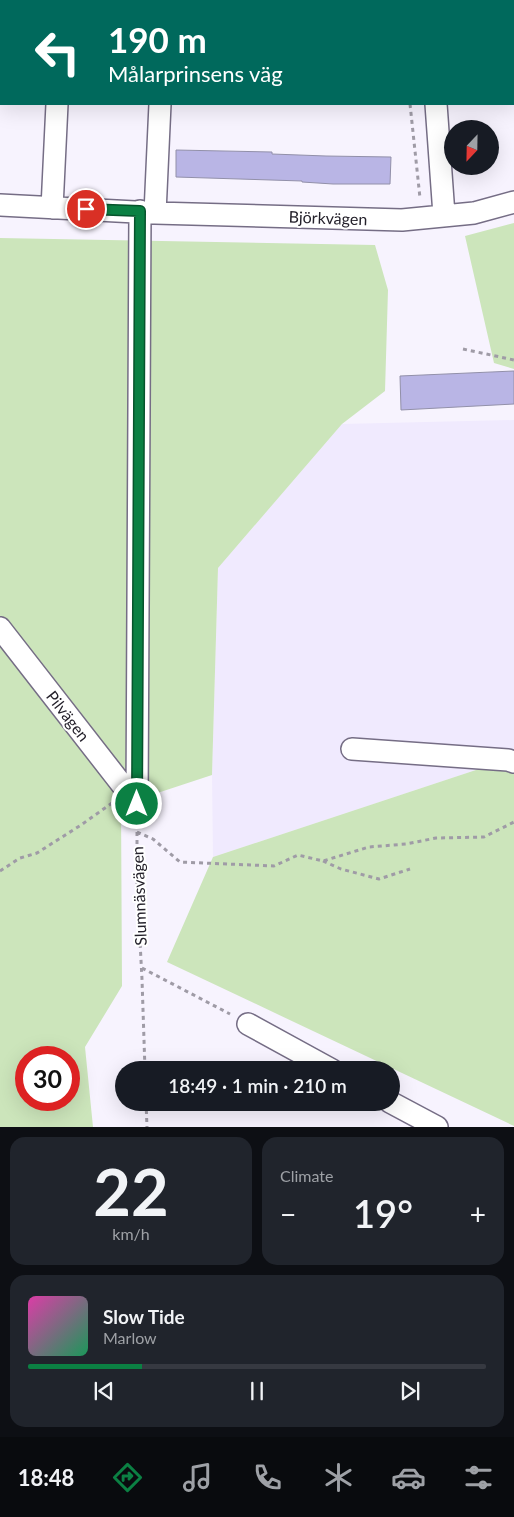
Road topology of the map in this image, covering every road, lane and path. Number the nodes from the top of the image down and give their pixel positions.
1 (57, 105) edge
2 (160, 105) edge
3 (410, 105) edge
4 (436, 105) edge
5 (514, 202) edge
6 (416, 203) dead end
7 (0, 205) edge
8 (52, 208) junction
9 (148, 212) junction
10 (444, 215) junction
11 (464, 349) dead end
12 (514, 360) edge
13 (0, 628) edge
14 (352, 749) dead end
15 (514, 762) edge
16 (132, 798) junction
17 (514, 822) edge
18 (137, 832) junction
19 (323, 861) junction
20 (410, 869) dead end
21 (0, 871) edge
22 (142, 968) junction
23 (248, 1024) joint
24 (145, 1061) edge
25 (316, 1061) edge
26 (400, 1107) edge
27 (146, 1111) edge
28 (146, 1127) edge
29 (437, 1127) edge

1 - 8 street
2 - 9 street
3 - 6 path
4 - 10 street
5 - 10 street, Björkvägen
7 - 8 street, Björkvägen
8 - 9 street, Björkvägen
9 - 10 street, Björkvägen
9 - 16 street
11 - 12 path
13 - 16 street, Pilvägen
14 - 15 street
16 - 18 path, Slumnäsvägen
16 - 21 path
17 - 19 path
18 - 19 path
18 - 22 path, Slumnäsvägen
19 - 20 path
22 - 23 path
22 - 24 path, Slumnäsvägen
23 - 25 street
26 - 29 street
27 - 28 path

